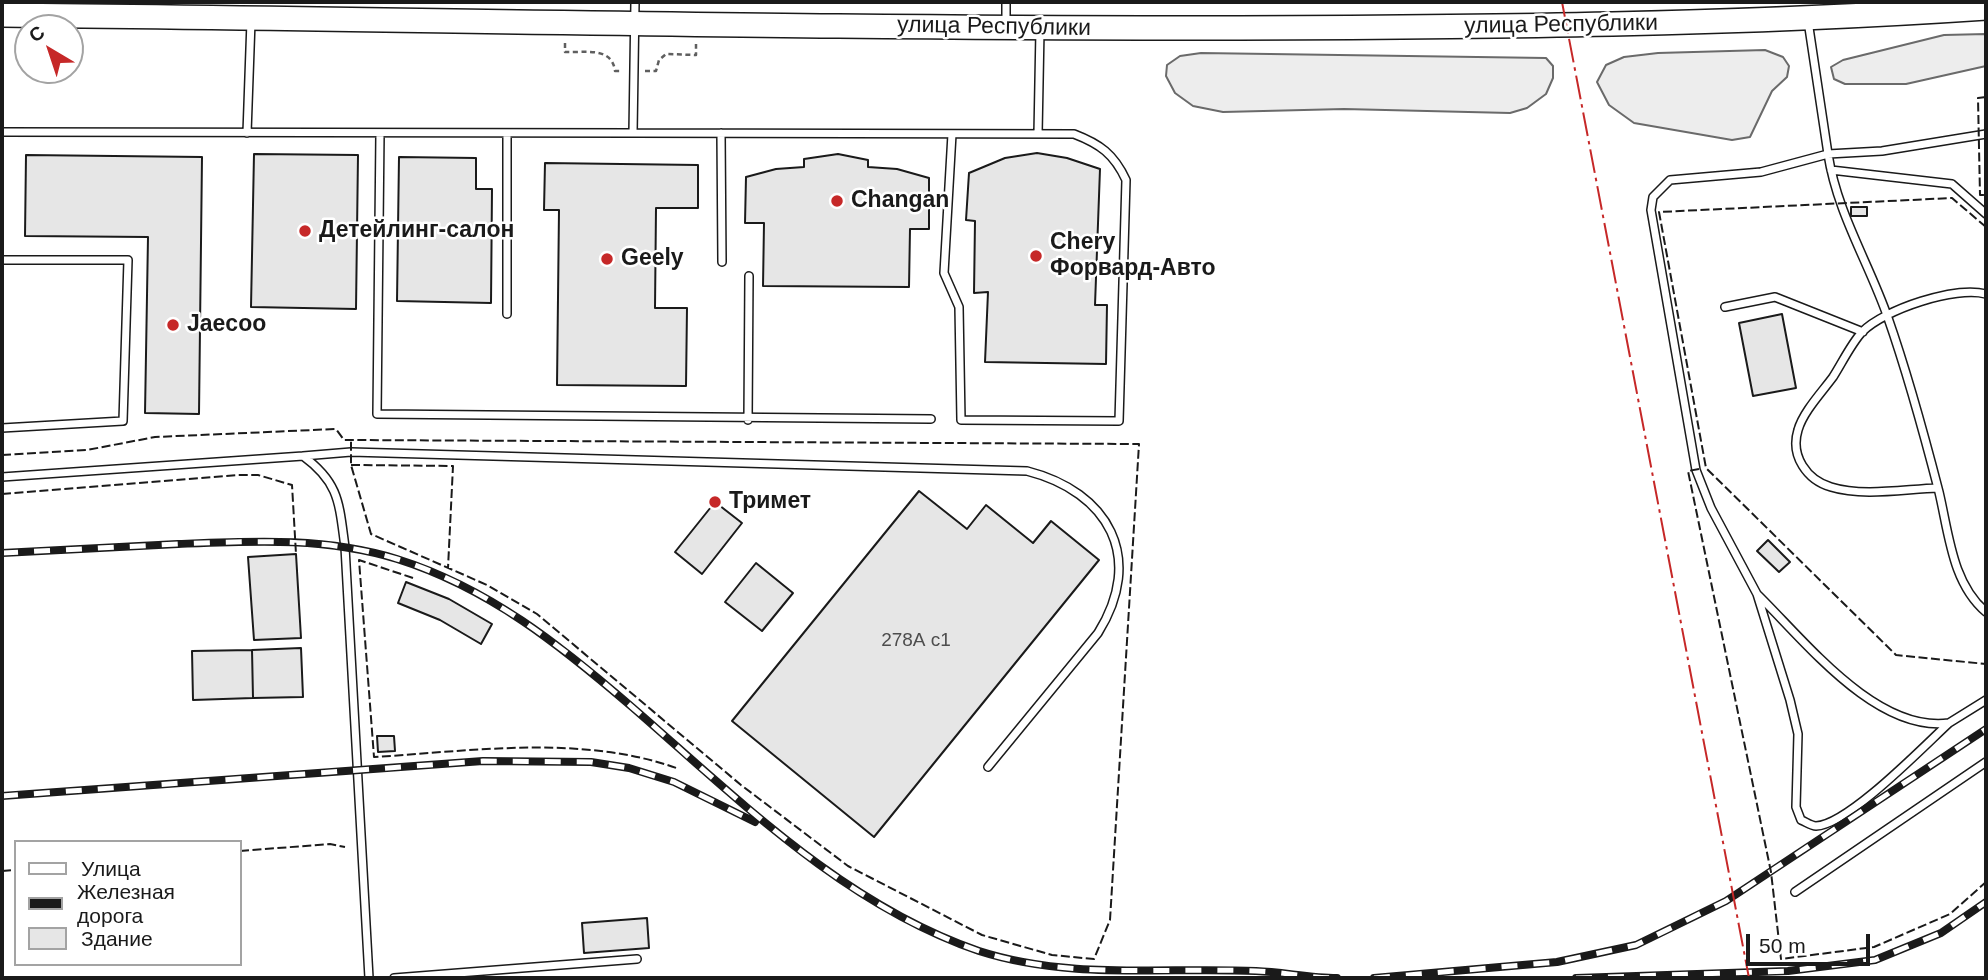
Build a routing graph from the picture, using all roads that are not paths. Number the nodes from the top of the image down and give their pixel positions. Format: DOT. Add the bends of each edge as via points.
graph roads {
  1 [pos="1006,2"];
  2 [pos="1986,8"];
  3 [pos="635,12"];
  4 [pos="2,15"];
  5 [pos="251,17"];
  6 [pos="1808,20"];
  7 [pos="1006,28"];
  8 [pos="1040,28"];
  9 [pos="2,132"];
  10 [pos="247,132"];
  11 [pos="380,133"];
  12 [pos="508,133"];
  13 [pos="633,133"];
  14 [pos="721,133"];
  15 [pos="951,134"];
  16 [pos="1038,134"];
  17 [pos="1986,134"];
  18 [pos="1828,155"];
  19 [pos="1830,170"];
  20 [pos="1986,214"];
  21 [pos="2,260"];
  22 [pos="722,262"];
  23 [pos="749,276"];
  24 [pos="1986,294"];
  25 [pos="1725,307"];
  26 [pos="506,314"];
  27 [pos="1888,317"];
  28 [pos="1863,331"];
  29 [pos="931,419"];
  30 [pos="748,420"];
  31 [pos="2,428"];
  32 [pos="303,456"];
  33 [pos="2,477"];
  34 [pos="1938,488"];
  35 [pos="1757,594"];
  36 [pos="1986,612"];
  37 [pos="1986,700"];
  38 [pos="1949,723"];
  39 [pos="1986,762"];
  40 [pos="988,767"];
  41 [pos="1795,892"];
  42 [pos="637,959"];
  43 [pos="369,978"];
  44 [pos="394,978"];
  1 -- 7 [label="lane"];
  2 -- 6 [label="main road, улица Республики"];
  3 -- 5 [label="main road, улица Республики"];
  3 -- 7 [label="main road, улица Республики"];
  3 -- 13 [label="lane"];
  4 -- 5 [label="main road, улица Республики"];
  5 -- 10 [label="lane"];
  6 -- 8 [label="main road, улица Республики" via="1515,27"];
  6 -- 18 [label="lane"];
  7 -- 8 [label="main road, улица Республики"];
  8 -- 16 [label="lane"];
  9 -- 10 [label="lane"];
  10 -- 11 [label="lane"];
  11 -- 12 [label="lane"];
  11 -- 30 [label="lane" via="377,414"];
  12 -- 13 [label="lane"];
  12 -- 26 [label="lane"];
  13 -- 14 [label="lane"];
  14 -- 15 [label="lane"];
  14 -- 22 [label="lane"];
  15 -- 16 [label="lane"];
  15 -- 16 [label="lane" via="944,273 959,307 961,420 1119,421 1126,180 1109,152 1093,142 1074,134"];
  17 -- 18 [label="lane"];
  18 -- 19 [label="lane"];
  18 -- 35 [label="lane" via="1761,172 1670,180 1653,197 1651,210 1696,470 1715,517"];
  19 -- 20 [label="lane" via="1952,184"];
  19 -- 27 [label="lane"];
  21 -- 31 [label="lane" via="128,260 123,421"];
  23 -- 30 [label="lane"];
  24 -- 27 [label="lane" via="1955,292"];
  25 -- 28 [label="lane" via="1775,297"];
  27 -- 28 [label="lane"];
  27 -- 34 [label="lane"];
  28 -- 34 [label="lane" via="1798,428 1795,449 1803,468 1832,488"];
  29 -- 30 [label="lane"];
  32 -- 33 [label="lane"];
  32 -- 40 [label="lane" via="393,453 1027,471 1051,477 1087,499 1101,514 1117,548 1118,590 1098,633"];
  32 -- 43 [label="lane" via="321,469 336,493 345,547"];
  34 -- 36 [label="lane" via="1959,576"];
  35 -- 38 [label="lane" via="1876,705 1909,721"];
  35 -- 38 [label="lane" via="1798,734 1796,807 1801,820 1814,826 1824,824 1862,802"];
  37 -- 38 [label="lane"];
  39 -- 41 [label="lane"];
  42 -- 44 [label="lane"];
}
